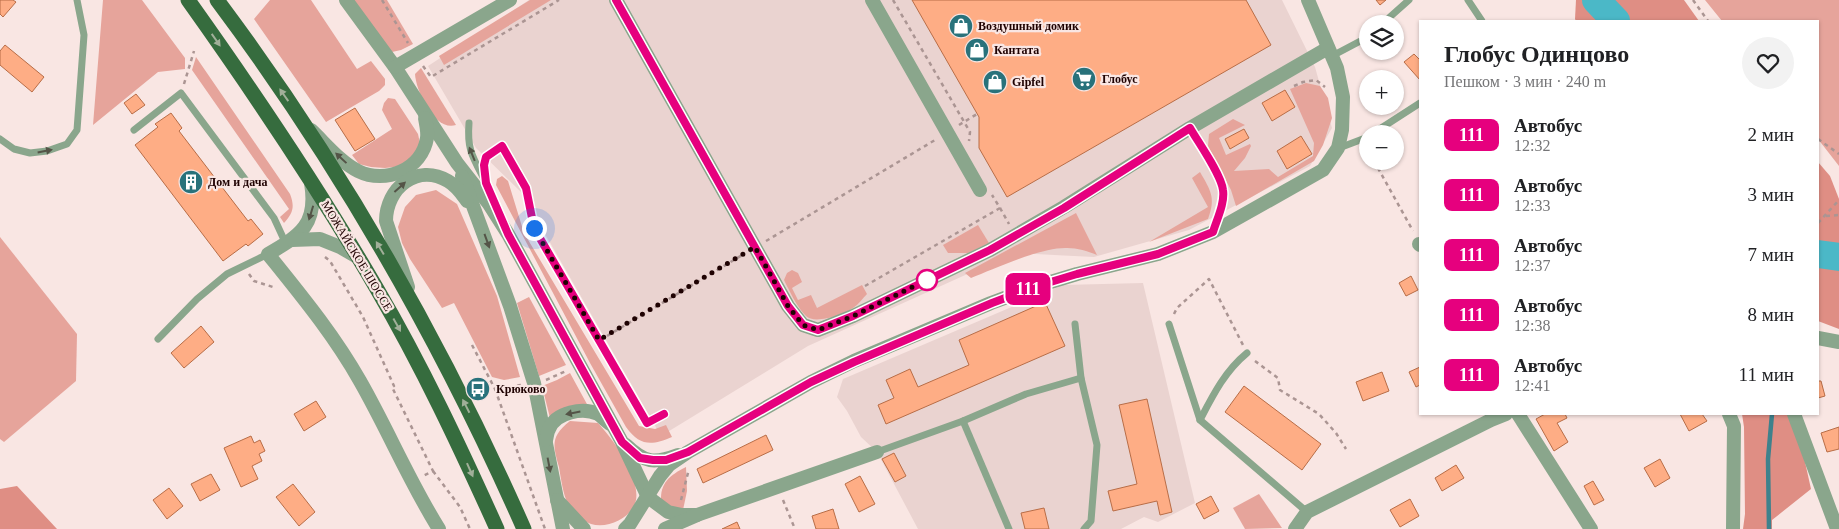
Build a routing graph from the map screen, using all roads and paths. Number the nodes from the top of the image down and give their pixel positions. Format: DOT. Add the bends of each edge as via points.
graph roads {
  1 [pos="77,0"];
  2 [pos="217,0"];
  3 [pos="346,0"];
  4 [pos="382,0"];
  5 [pos="510,0"];
  6 [pos="559,0"];
  7 [pos="616,0"];
  8 [pos="872,0"];
  9 [pos="893,0"];
  10 [pos="1308,0"];
  11 [pos="1409,0"];
  12 [pos="1468,0"];
  13 [pos="1693,0"];
  14 [pos="188,2"];
  15 [pos="1392,15"];
  16 [pos="1481,20"];
  17 [pos="1707,20"];
  18 [pos="1359,41"];
  19 [pos="194,51"];
  20 [pos="1330,52"];
  21 [pos="416,55"];
  22 [pos="395,67"];
  23 [pos="1281,75"];
  24 [pos="1325,87"];
  25 [pos="181,93"];
  26 [pos="1419,104"];
  27 [pos="424,113"];
  28 [pos="977,114"];
  29 [pos="964,122"];
  30 [pos="303,123"];
  31 [pos="469,123"];
  32 [pos="1386,125"];
  33 [pos="1190,128"];
  34 [pos="134,130"];
  35 [pos="947,133"];
  36 [pos="0,139"];
  37 [pos="1359,140"];
  38 [pos="1819,140"];
  39 [pos="968,146"];
  40 [pos="1338,148"];
  41 [pos="1839,154"];
  42 [pos="457,163"];
  43 [pos="1379,170"];
  44 [pos="311,180"];
  45 [pos="486,183"];
  46 [pos="985,191"];
  47 [pos="1839,200"];
  48 [pos="476,212"];
  49 [pos="1839,215"];
  50 [pos="1824,216"];
  51 [pos="1819,222"];
  52 [pos="1213,232"];
  53 [pos="508,234"];
  54 [pos="289,242"];
  55 [pos="1419,242"];
  56 [pos="755,247"];
  57 [pos="319,252"];
  58 [pos="268,254"];
  59 [pos="359,258"];
  60 [pos="242,266"];
  61 [pos="865,286"];
  62 [pos="277,288"];
  63 [pos="418,314"];
  64 [pos="1075,324"];
  65 [pos="1169,324"];
  66 [pos="1819,338"];
  67 [pos="158,339"];
  68 [pos="599,340"];
  69 [pos="1839,342"];
  70 [pos="1246,353"];
  71 [pos="1081,378"];
  72 [pos="495,389"];
  73 [pos="664,414"];
  74 [pos="1504,415"];
  75 [pos="1519,415"];
  76 [pos="1730,415"];
  77 [pos="1794,415"];
  78 [pos="1200,420"];
  79 [pos="962,421"];
  80 [pos="613,426"];
  81 [pos="622,442"];
  82 [pos="545,443"];
  83 [pos="688,452"];
  84 [pos="877,452"];
  85 [pos="433,471"];
  86 [pos="412,482"];
  87 [pos="777,486"];
  88 [pos="556,497"];
  89 [pos="648,497"];
  90 [pos="1307,512"];
  91 [pos="697,514"];
  92 [pos="624,527"];
  93 [pos="439,529"];
  94 [pos="470,529"];
  95 [pos="497,529"];
  96 [pos="524,529"];
  97 [pos="545,529"];
  98 [pos="563,529"];
  99 [pos="584,529"];
  100 [pos="665,529"];
  101 [pos="795,529"];
  102 [pos="1009,529"];
  103 [pos="1084,529"];
  104 [pos="1296,529"];
  105 [pos="1591,529"];
  106 [pos="1733,529"];
  107 [pos="1837,529"];
  36 -- 1 [label="lane, one-way" via="14,149 30,153 67,144 77,130 84,35"];
  30 -- 2 [label="main road, МОЖАЙСКОЕ ШОССЕ, one-way"];
  3 -- 22 [label="street"];
  4 -- 21 [label="path"];
  5 -- 21 [label="street"];
  6 -- 21 [label="path" via="431,77"];
  7 -- 56 [label="street"];
  8 -- 35 [label="street"];
  9 -- 29 [label="path"];
  10 -- 20 [label="street"];
  11 -- 15 [label="lane"];
  12 -- 16 [label="lane"];
  13 -- 17 [label="path"];
  14 -- 44 [label="main road, МОЖАЙСКОЕ ШОССЕ, one-way"];
  18 -- 20 [label="lane"];
  19 -- 25 [label="path"];
  20 -- 23 [label="street"];
  20 -- 40 [label="street" via="1343,97"];
  21 -- 22 [label="street"];
  22 -- 27 [label="street"];
  23 -- 24 [label="path" via="1288,88 1316,80"];
  23 -- 33 [label="street"];
  25 -- 34 [label="lane"];
  25 -- 54 [label="lane"];
  26 -- 32 [label="lane"];
  27 -- 30 [label="street, one-way" via="428,136 419,157 400,172 379,177 357,171"];
  27 -- 42 [label="street"];
  28 -- 29 [label="path"];
  29 -- 35 [label="path"];
  29 -- 39 [label="path" via="970,132"];
  63 -- 30 [label="main road, МОЖАЙСКОЕ ШОССЕ, one-way"];
  45 -- 31 [label="lane, one-way" via="467,142"];
  33 -- 52 [label="lane" via="1223,190"];
  33 -- 56 [label="street" via="1064,208 990,250 818,330 803,325 788,306"];
  35 -- 46 [label="street"];
  35 -- 56 [label="path"];
  37 -- 40 [label="lane"];
  38 -- 41 [label="path"];
  40 -- 52 [label="street" via="1323,170"];
  42 -- 48 [label="street"];
  42 -- 53 [label="street"];
  43 -- 55 [label="path"];
  44 -- 54 [label="street, one-way" via="314,199 311,218"];
  44 -- 59 [label="main road, МОЖАЙСКОЕ ШОССЕ"];
  45 -- 53 [label="lane"];
  45 -- 68 [label="lane" via="486,157 502,146 526,188 534,228"];
  46 -- 61 [label="path" via="1000,208"];
  47 -- 50 [label="path"];
  63 -- 48 [label="street, one-way" via="386,221 386,211 394,193 418,176 438,177 456,186"];
  48 -- 82 [label="street, one-way" via="534,383"];
  49 -- 50 [label="path"];
  50 -- 51 [label="path"];
  52 -- 83 [label="street" via="1158,254 1069,277 992,303 828,374"];
  53 -- 80 [label="street"];
  54 -- 58 [label="street"];
  54 -- 59 [label="street" via="320,239"];
  56 -- 68 [label="path"];
  57 -- 85 [label="path" via="330,261 363,317 392,387"];
  58 -- 60 [label="lane"];
  58 -- 86 [label="street" via="336,342"];
  59 -- 95 [label="main road, МОЖАЙСКОЕ ШОССЕ, one-way" via="420,368"];
  60 -- 62 [label="path" via="254,281"];
  60 -- 67 [label="lane" via="197,299"];
  96 -- 63 [label="main road, МОЖАЙСКОЕ ШОССЕ, one-way" via="482,438"];
  64 -- 71 [label="lane"];
  65 -- 78 [label="lane"];
  66 -- 69 [label="street"];
  68 -- 73 [label="lane" via="647,423"];
  70 -- 78 [label="lane" via="1235,362 1215,390"];
  71 -- 79 [label="lane" via="1026,394"];
  71 -- 103 [label="lane" via="1097,445 1091,521"];
  72 -- 97 [label="path"];
  74 -- 90 [label="street"];
  75 -- 105 [label="street"];
  76 -- 106 [label="street" via="1734,426"];
  77 -- 107 [label="street"];
  78 -- 90 [label="lane"];
  79 -- 84 [label="lane"];
  79 -- 102 [label="lane"];
  80 -- 81 [label="street"];
  80 -- 82 [label="street, one-way" via="598,414 585,411 564,414 549,428"];
  81 -- 83 [label="street" via="640,458 653,460 666,460"];
  81 -- 89 [label="street"];
  82 -- 88 [label="street, one-way"];
  83 -- 89 [label="street" via="669,465"];
  84 -- 87 [label="street"];
  85 -- 86 [label="path"];
  85 -- 94 [label="path" via="460,507"];
  86 -- 93 [label="street"];
  87 -- 91 [label="street"];
  87 -- 101 [label="path"];
  88 -- 98 [label="street"];
  88 -- 99 [label="street"];
  89 -- 91 [label="street" via="668,512"];
  89 -- 92 [label="street"];
  90 -- 104 [label="street"];
  91 -- 100 [label="street"];
}
